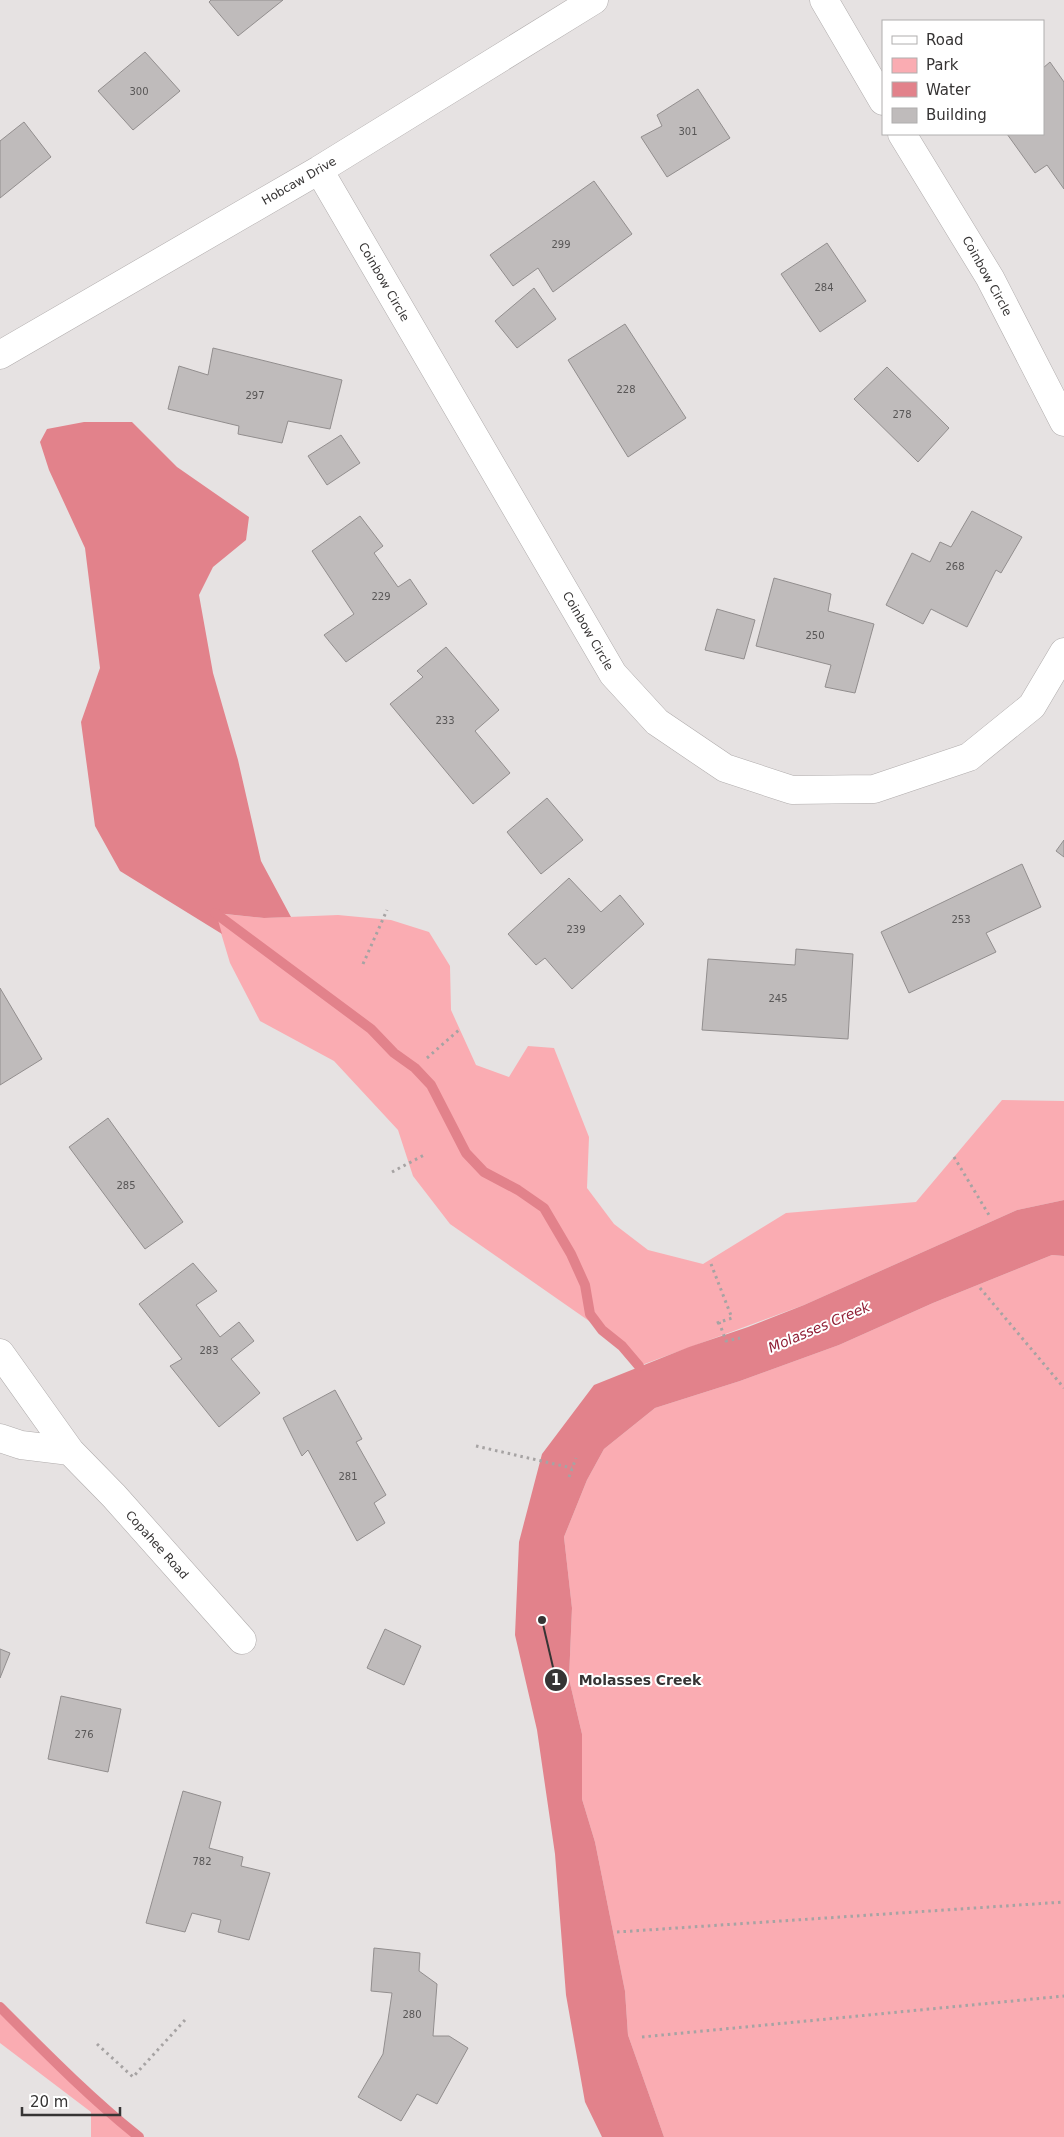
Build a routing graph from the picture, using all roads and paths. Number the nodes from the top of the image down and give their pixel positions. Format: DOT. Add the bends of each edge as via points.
graph roads {
  1 [pos="594,0"];
  2 [pos="824,0"];
  3 [pos="882,98"];
  4 [pos="903,135"];
  5 [pos="319,170"];
  6 [pos="0,355"];
  7 [pos="1064,422"];
  8 [pos="1064,652"];
  9 [pos="387,910"];
  10 [pos="363,964"];
  11 [pos="460,1029"];
  12 [pos="427,1058"];
  13 [pos="426,1154"];
  14 [pos="954,1157"];
  15 [pos="392,1172"];
  16 [pos="989,1214"];
  17 [pos="711,1264"];
  18 [pos="980,1288"];
  19 [pos="720,1322"];
  20 [pos="714,1324"];
  21 [pos="740,1338"];
  22 [pos="0,1353"];
  23 [pos="1064,1388"];
  24 [pos="0,1438"];
  25 [pos="476,1446"];
  26 [pos="70,1451"];
  27 [pos="576,1458"];
  28 [pos="572,1468"];
  29 [pos="569,1477"];
  30 [pos="242,1640"];
  31 [pos="1064,1902"];
  32 [pos="617,1932"];
  33 [pos="1064,1996"];
  34 [pos="186,2020"];
  35 [pos="642,2037"];
  36 [pos="97,2044"];
  1 -- 5 [label="street, Hobcaw Drive"];
  2 -- 3 [label="street"];
  4 -- 7 [label="street, Coinbow Circle" via="990,278"];
  5 -- 6 [label="street, Hobcaw Drive"];
  5 -- 8 [label="street, Coinbow Circle" via="613,674 657,722 725,768 792,790 874,789 970,757 1032,706"];
  9 -- 10 [label="path"];
  11 -- 12 [label="path"];
  13 -- 15 [label="path"];
  14 -- 16 [label="path"];
  17 -- 19 [label="path" via="732,1318"];
  18 -- 23 [label="path"];
  19 -- 20 [label="path"];
  19 -- 21 [label="path" via="726,1341"];
  22 -- 26 [label="street, Copahee Road"];
  24 -- 26 [label="street" via="21,1445"];
  25 -- 28 [label="path"];
  26 -- 30 [label="street, Copahee Road"];
  27 -- 28 [label="path"];
  28 -- 29 [label="path"];
  31 -- 32 [label="path"];
  33 -- 35 [label="path"];
  34 -- 36 [label="path" via="132,2078"];
}
